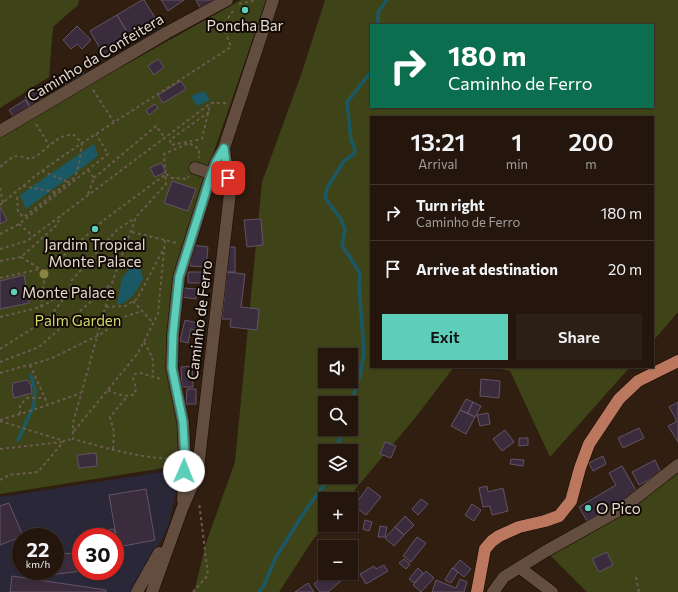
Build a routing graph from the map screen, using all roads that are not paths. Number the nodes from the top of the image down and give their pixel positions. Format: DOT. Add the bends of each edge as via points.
graph roads {
  1 [pos="273,0"];
  2 [pos="233,2"];
  3 [pos="0,132"];
  4 [pos="224,148"];
  5 [pos="226,167"];
  6 [pos="195,168"];
  7 [pos="210,179"];
  8 [pos="230,187"];
  9 [pos="678,361"];
  10 [pos="678,466"];
  11 [pos="182,509"];
  12 [pos="520,568"];
  13 [pos="137,592"];
  14 [pos="152,592"];
  15 [pos="477,592"];
  16 [pos="493,592"];
  17 [pos="552,592"];
  1 -- 4 [label="street, Caminho de Ferro"];
  2 -- 3 [label="street, Caminho da Confeitera" via="166,33"];
  4 -- 5 [label="street, Caminho de Ferro"];
  4 -- 7 [label="street"];
  5 -- 7 [label="street"];
  5 -- 8 [label="street, Caminho de Ferro"];
  6 -- 7 [label="street" via="203,170"];
  7 -- 8 [label="street" via="220,180"];
  7 -- 11 [label="street" via="179,277 173,334 172,368 183,422 185,459"];
  8 -- 11 [label="street, Caminho de Ferro" via="198,468"];
  9 -- 15 [label="main road" via="638,381 619,399 589,444 571,501 558,516 519,527 499,536 485,549"];
  10 -- 12 [label="street" via="623,508"];
  11 -- 13 [label="street"];
  11 -- 14 [label="street, Caminho de Ferro"];
  12 -- 16 [label="street" via="504,577"];
  12 -- 17 [label="street"];
}
